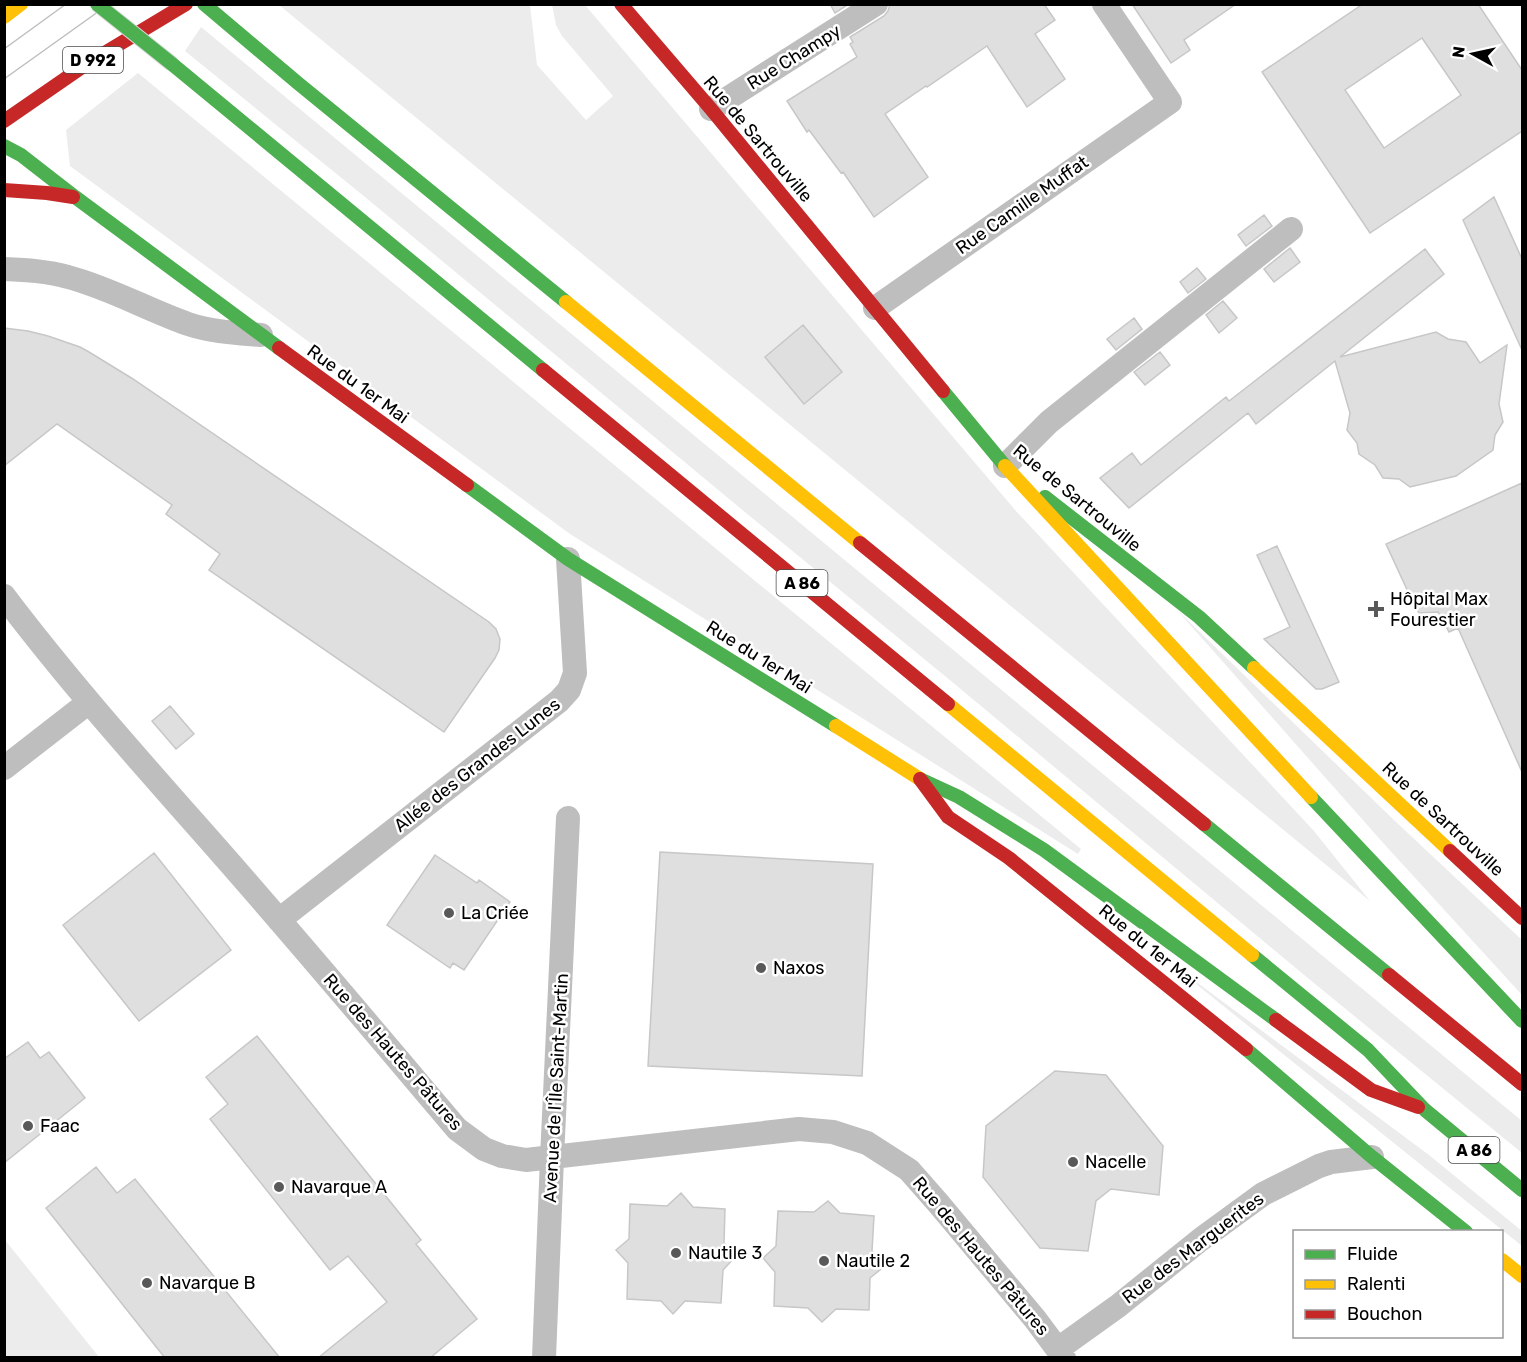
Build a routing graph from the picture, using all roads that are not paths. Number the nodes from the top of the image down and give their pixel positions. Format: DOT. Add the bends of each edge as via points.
graph roads {
  1 [pos="21,4"];
  2 [pos="97,4"];
  3 [pos="165,4"];
  4 [pos="186,4"];
  5 [pos="204,4"];
  6 [pos="623,4"];
  7 [pos="876,4"];
  8 [pos="1104,4"];
  9 [pos="4,17"];
  10 [pos="283,54"];
  11 [pos="88,63"];
  12 [pos="299,84"];
  13 [pos="711,109"];
  14 [pos="4,121"];
  15 [pos="4,146"];
  16 [pos="4,190"];
  17 [pos="75,197"];
  18 [pos="1291,229"];
  19 [pos="4,269"];
  20 [pos="874,308"];
  21 [pos="261,335"];
  22 [pos="1005,466"];
  23 [pos="568,559"];
  24 [pos="4,596"];
  25 [pos="89,702"];
  26 [pos="4,768"];
  27 [pos="920,779"];
  28 [pos="568,818"];
  29 [pos="1522,918"];
  30 [pos="279,920"];
  31 [pos="1522,1021"];
  32 [pos="1522,1084"];
  33 [pos="1425,1110"];
  34 [pos="1372,1157"];
  35 [pos="552,1158"];
  36 [pos="1522,1190"];
  37 [pos="1463,1230"];
  38 [pos="1503,1261"];
  39 [pos="1522,1276"];
  40 [pos="1061,1353"];
  41 [pos="544,1358"];
  1 -- 9 [label="main road"];
  2 -- 33 [label="main road, A 86, bridge" via="1368,1050"];
  3 -- 11 [label="main road"];
  4 -- 11 [label="main road, D 992"];
  5 -- 12 [label="main road"];
  6 -- 13 [label="main road, Rue de Sartrouville"];
  7 -- 13 [label="street, Rue Champy"];
  8 -- 20 [label="street, Rue Camille Muffat" via="1170,102"];
  10 -- 12 [label="main road"];
  11 -- 14 [label="main road, D 992"];
  12 -- 32 [label="main road"];
  13 -- 20 [label="main road, Rue de Sartrouville"];
  15 -- 17 [label="main road, Rue du 1er Mai"];
  16 -- 17 [label="main road"];
  17 -- 21 [label="main road, Rue du 1er Mai"];
  18 -- 22 [label="street" via="1049,422"];
  19 -- 21 [label="street" via="69,277 189,324"];
  20 -- 22 [label="main road, Rue de Sartrouville"];
  21 -- 23 [label="main road, Rue du 1er Mai"];
  22 -- 29 [label="main road, Rue de Sartrouville" via="1199,617"];
  22 -- 31 [label="main road"];
  23 -- 27 [label="main road, Rue du 1er Mai"];
  23 -- 30 [label="street, Allée des Grandes Lunes" via="575,673 569,690"];
  24 -- 25 [label="street, Rue des Hautes Pâtures"];
  25 -- 26 [label="street"];
  25 -- 30 [label="street, Rue des Hautes Pâtures"];
  27 -- 33 [label="main road" via="959,797 1044,850 1371,1090"];
  27 -- 34 [label="main road, Rue du 1er Mai" via="948,817 1018,865 1252,1054"];
  28 -- 35 [label="street, Avenue de l'Île Saint-Martin"];
  30 -- 35 [label="street, Rue des Hautes Pâtures" via="457,1129 484,1149 502,1156 526,1160"];
  33 -- 36 [label="main road, A 86"];
  34 -- 37 [label="main road, Rue du 1er Mai"];
  34 -- 40 [label="street, Rue des Marguerites" via="1319,1166 1263,1194"];
  35 -- 40 [label="street, Rue des Hautes Pâtures" via="799,1129 833,1132 867,1143 909,1170"];
  35 -- 41 [label="street, Avenue de l'Île Saint-Martin"];
  38 -- 39 [label="main road"];
}
